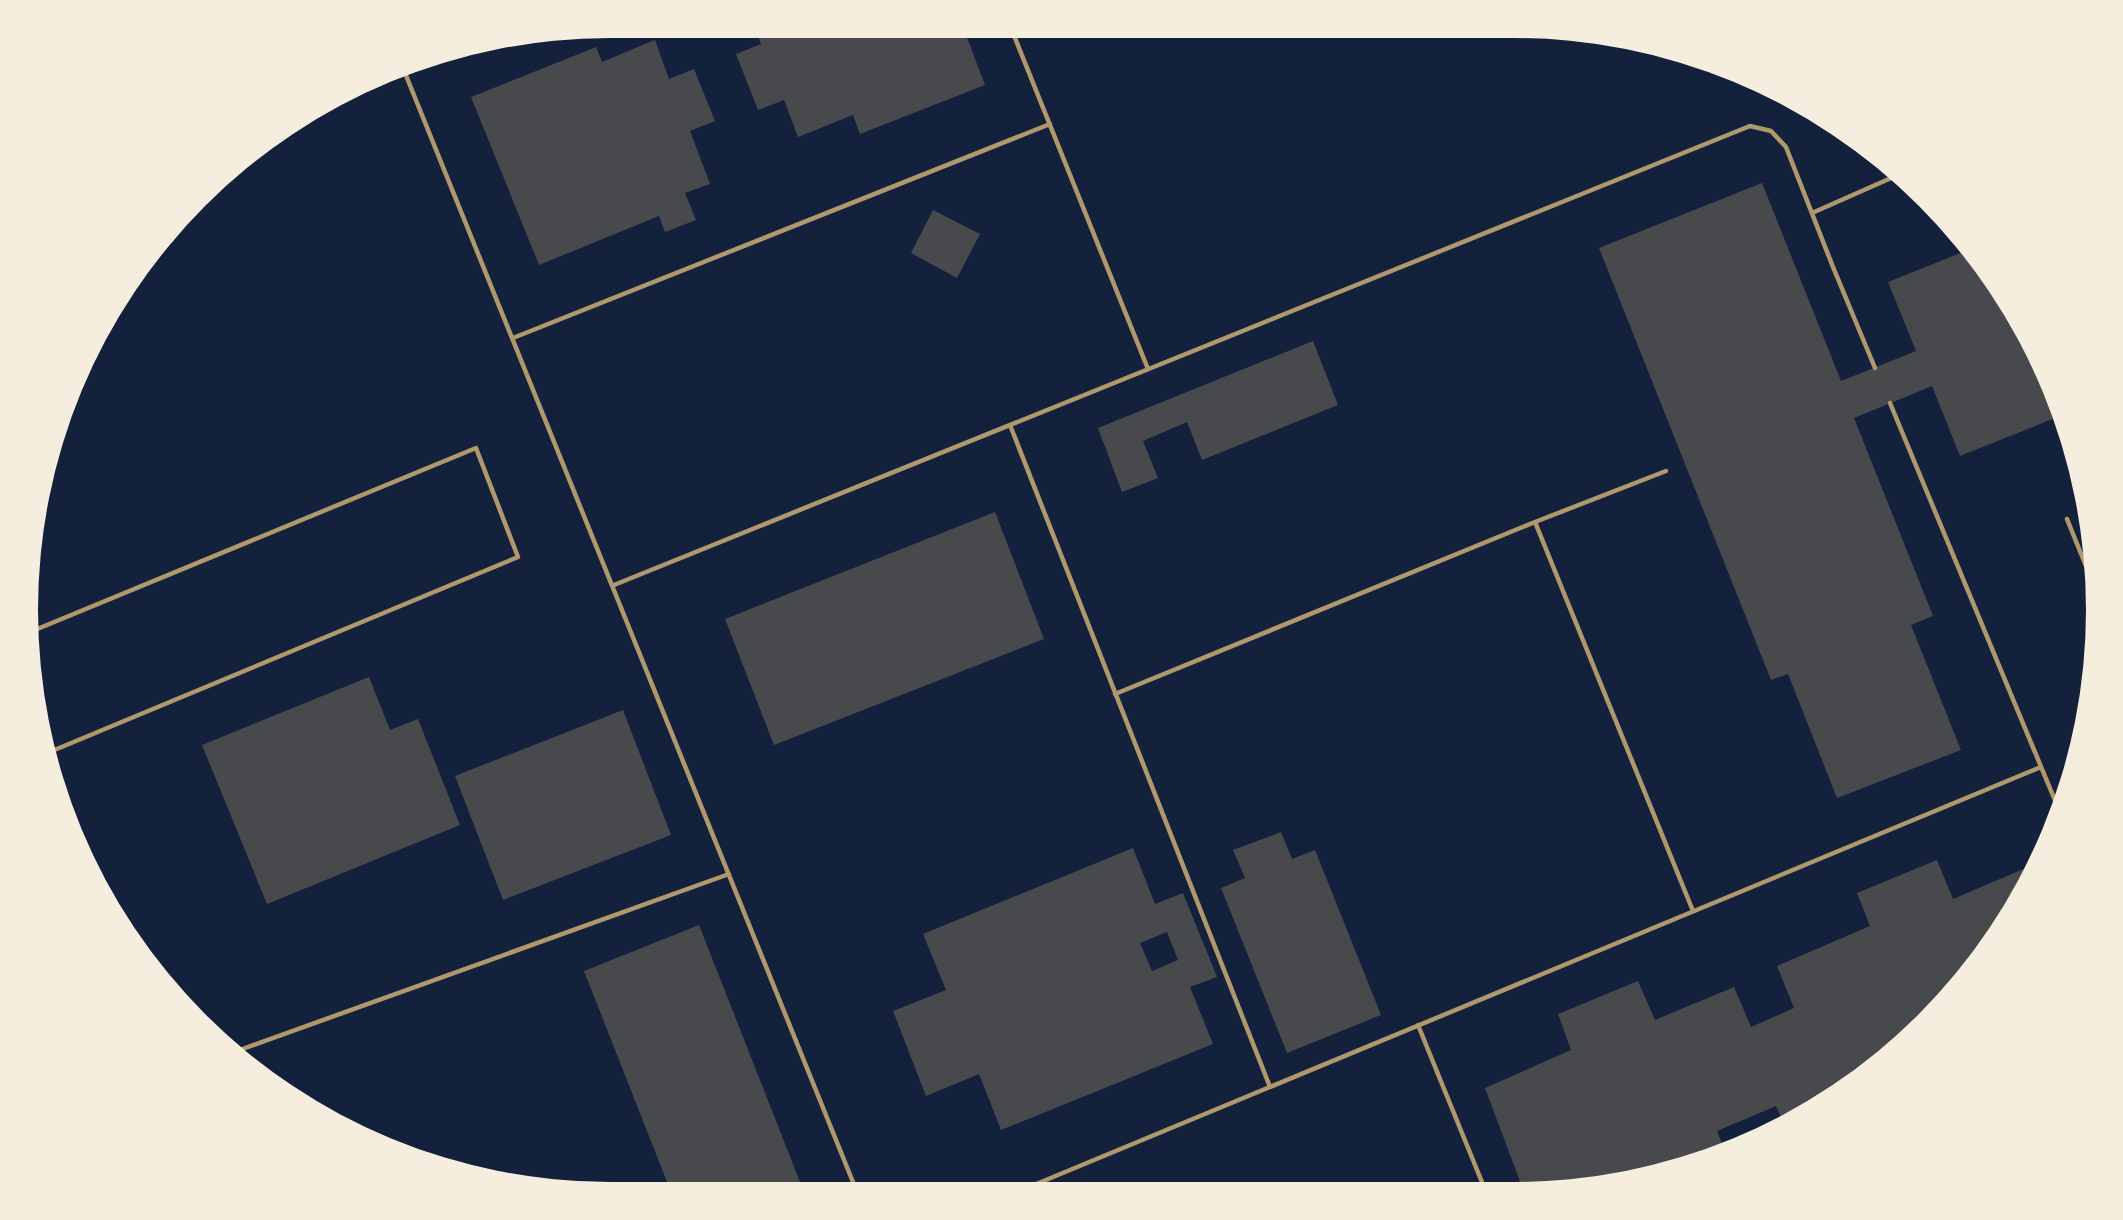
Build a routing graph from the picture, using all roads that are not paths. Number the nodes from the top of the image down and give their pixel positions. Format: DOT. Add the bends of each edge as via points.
graph roads {
  1 [pos="1015,38"];
  2 [pos="406,75"];
  3 [pos="1050,124"];
  4 [pos="1890,180"];
  5 [pos="1812,213"];
  6 [pos="513,338"];
  7 [pos="1875,368"];
  8 [pos="1148,369"];
  9 [pos="1890,403"];
  10 [pos="1010,424"];
  11 [pos="1666,471"];
  12 [pos="2067,519"];
  13 [pos="1534,522"];
  14 [pos="2083,558"];
  15 [pos="614,585"];
  16 [pos="38,628"];
  17 [pos="1115,694"];
  18 [pos="55,750"];
  19 [pos="2041,767"];
  20 [pos="2054,797"];
  21 [pos="729,874"];
  22 [pos="1693,911"];
  23 [pos="1418,1025"];
  24 [pos="243,1049"];
  25 [pos="1270,1087"];
  26 [pos="853,1182"];
  27 [pos="1041,1182"];
  28 [pos="1482,1182"];
  1 -- 3 [label="lane"];
  2 -- 6 [label="lane"];
  3 -- 6 [label="lane"];
  3 -- 8 [label="lane"];
  4 -- 5 [label="lane"];
  5 -- 7 [label="lane"];
  5 -- 8 [label="lane" via="1786,147 1771,131 1750,126"];
  6 -- 15 [label="lane"];
  8 -- 10 [label="lane"];
  9 -- 19 [label="lane"];
  10 -- 15 [label="lane"];
  10 -- 17 [label="lane"];
  11 -- 13 [label="lane"];
  12 -- 14 [label="lane"];
  13 -- 17 [label="lane"];
  13 -- 22 [label="lane"];
  15 -- 21 [label="lane"];
  16 -- 18 [label="lane" via="476,448 518,557"];
  17 -- 25 [label="lane"];
  19 -- 20 [label="lane"];
  19 -- 22 [label="lane"];
  21 -- 24 [label="lane"];
  21 -- 26 [label="lane"];
  22 -- 23 [label="lane"];
  23 -- 25 [label="lane"];
  23 -- 28 [label="lane"];
  25 -- 27 [label="lane"];
}
